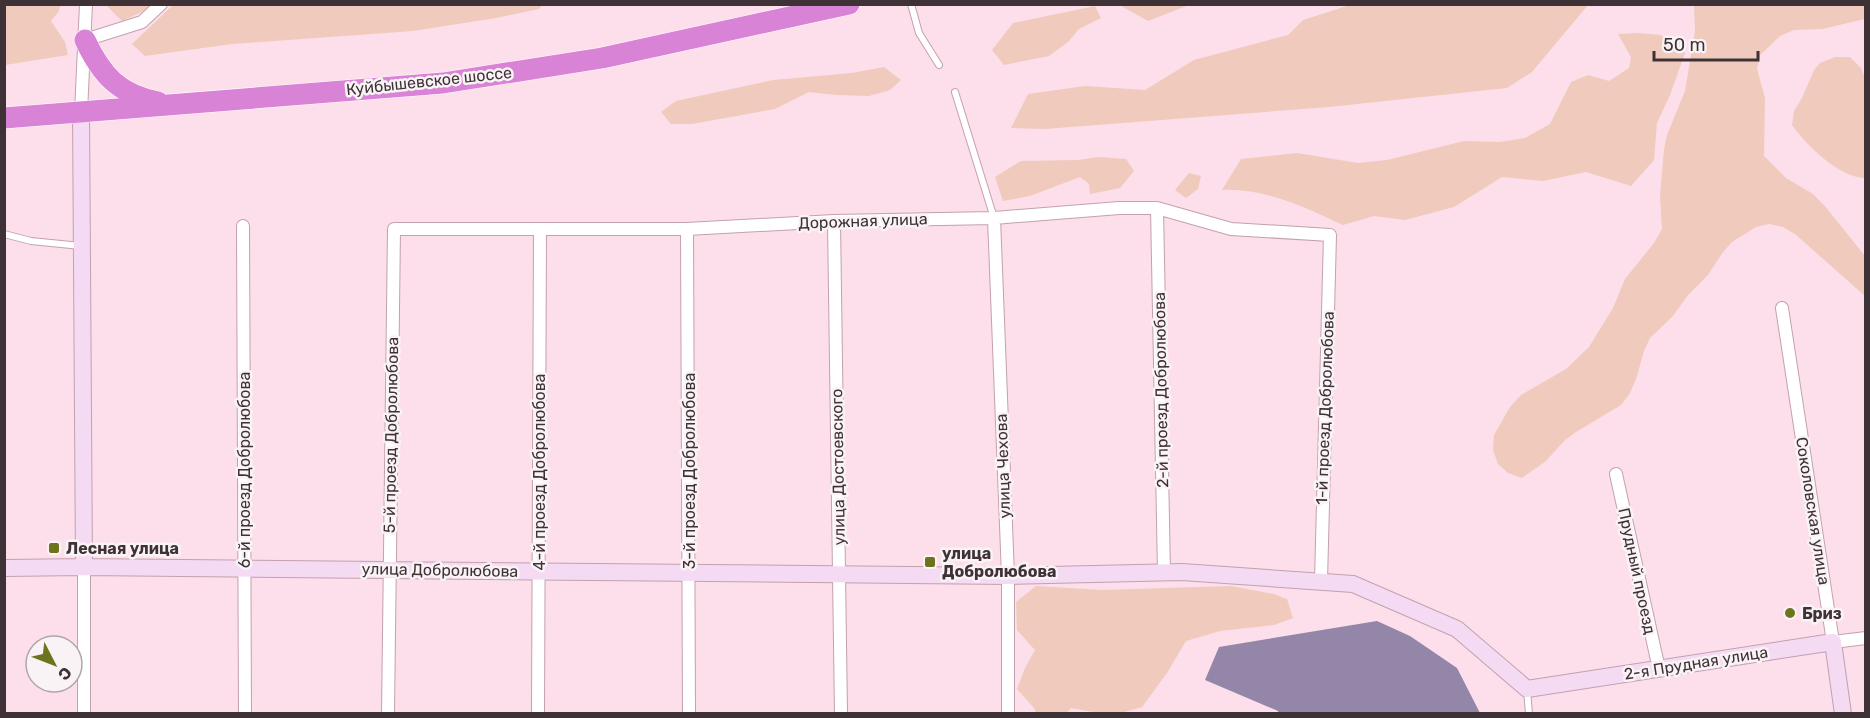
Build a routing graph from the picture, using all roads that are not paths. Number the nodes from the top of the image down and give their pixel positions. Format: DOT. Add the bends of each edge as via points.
graph roads {
  1 [pos="86,4"];
  2 [pos="161,4"];
  3 [pos="849,4"];
  4 [pos="911,4"];
  5 [pos="85,40"];
  6 [pos="939,65"];
  7 [pos="955,92"];
  8 [pos="170,105"];
  9 [pos="81,112"];
  10 [pos="4,118"];
  11 [pos="1157,208"];
  12 [pos="994,218"];
  13 [pos="834,220"];
  14 [pos="243,226"];
  15 [pos="687,229"];
  16 [pos="394,230"];
  17 [pos="540,230"];
  18 [pos="4,234"];
  19 [pos="1330,235"];
  20 [pos="81,246"];
  21 [pos="1782,308"];
  22 [pos="1616,474"];
  23 [pos="84,567"];
  24 [pos="4,568"];
  25 [pos="245,568"];
  26 [pos="389,570"];
  27 [pos="538,571"];
  28 [pos="689,573"];
  29 [pos="1164,573"];
  30 [pos="840,574"];
  31 [pos="1008,576"];
  32 [pos="1321,581"];
  33 [pos="1866,638"];
  34 [pos="1833,642"];
  35 [pos="1659,669"];
  36 [pos="1527,689"];
  37 [pos="84,714"];
  38 [pos="245,714"];
  39 [pos="388,714"];
  40 [pos="538,714"];
  41 [pos="689,714"];
  42 [pos="841,714"];
  43 [pos="1008,714"];
  44 [pos="1529,714"];
  45 [pos="1843,714"];
  1 -- 5 [label="street"];
  2 -- 5 [label="street" via="142,22"];
  3 -- 8 [label="highway, Куйбышевское шоссе" via="602,58 443,83"];
  4 -- 6 [label="lane" via="919,33"];
  5 -- 8 [label="highway" via="97,64 114,84 139,98"];
  5 -- 9 [label="street"];
  7 -- 12 [label="lane"];
  8 -- 9 [label="highway, Куйбышевское шоссе"];
  9 -- 10 [label="highway, Куйбышевское шоссе"];
  9 -- 20 [label="street"];
  11 -- 12 [label="street, Дорожная улица"];
  11 -- 19 [label="street, Дорожная улица" via="1231,229"];
  11 -- 29 [label="street, 2-й проезд Добролюбова"];
  12 -- 13 [label="street, Дорожная улица"];
  12 -- 31 [label="street, улица Чехова"];
  13 -- 15 [label="street, Дорожная улица"];
  13 -- 30 [label="street, улица Достоевского"];
  14 -- 25 [label="street, 6-й проезд Добролюбова"];
  15 -- 17 [label="street, Дорожная улица"];
  15 -- 28 [label="street, 3-й проезд Добролюбова"];
  16 -- 17 [label="street, Дорожная улица"];
  16 -- 26 [label="street, 5-й проезд Добролюбова"];
  17 -- 27 [label="street, 4-й проезд Добролюбова"];
  18 -- 20 [label="lane"];
  19 -- 32 [label="street, 1-й проезд Добролюбова"];
  20 -- 23 [label="street"];
  21 -- 34 [label="street, Соколовская улица"];
  22 -- 35 [label="street, Прудный проезд"];
  23 -- 24 [label="street, улица Добролюбова"];
  23 -- 25 [label="street, улица Добролюбова"];
  23 -- 37 [label="street"];
  25 -- 26 [label="street, улица Добролюбова"];
  25 -- 38 [label="street, 6-й проезд Добролюбова"];
  26 -- 27 [label="street, улица Добролюбова"];
  26 -- 39 [label="street, 5-й проезд Добролюбова"];
  27 -- 28 [label="street, улица Добролюбова"];
  27 -- 40 [label="street, 4-й проезд Добролюбова"];
  28 -- 30 [label="street, улица Добролюбова"];
  28 -- 41 [label="street, 3-й проезд Добролюбова"];
  29 -- 31 [label="street, улица Добролюбова"];
  29 -- 32 [label="street, улица Добролюбова"];
  30 -- 31 [label="street, улица Добролюбова"];
  30 -- 42 [label="street, улица Достоевского"];
  31 -- 43 [label="street, улица Чехова"];
  32 -- 36 [label="street, улица Добролюбова" via="1353,584 1456,629"];
  33 -- 34 [label="street, 2-я Прудная улица"];
  34 -- 35 [label="street, 2-я Прудная улица"];
  34 -- 45 [label="street, Соколовская улица"];
  35 -- 36 [label="street, 2-я Прудная улица"];
  36 -- 44 [label="lane"];
}
